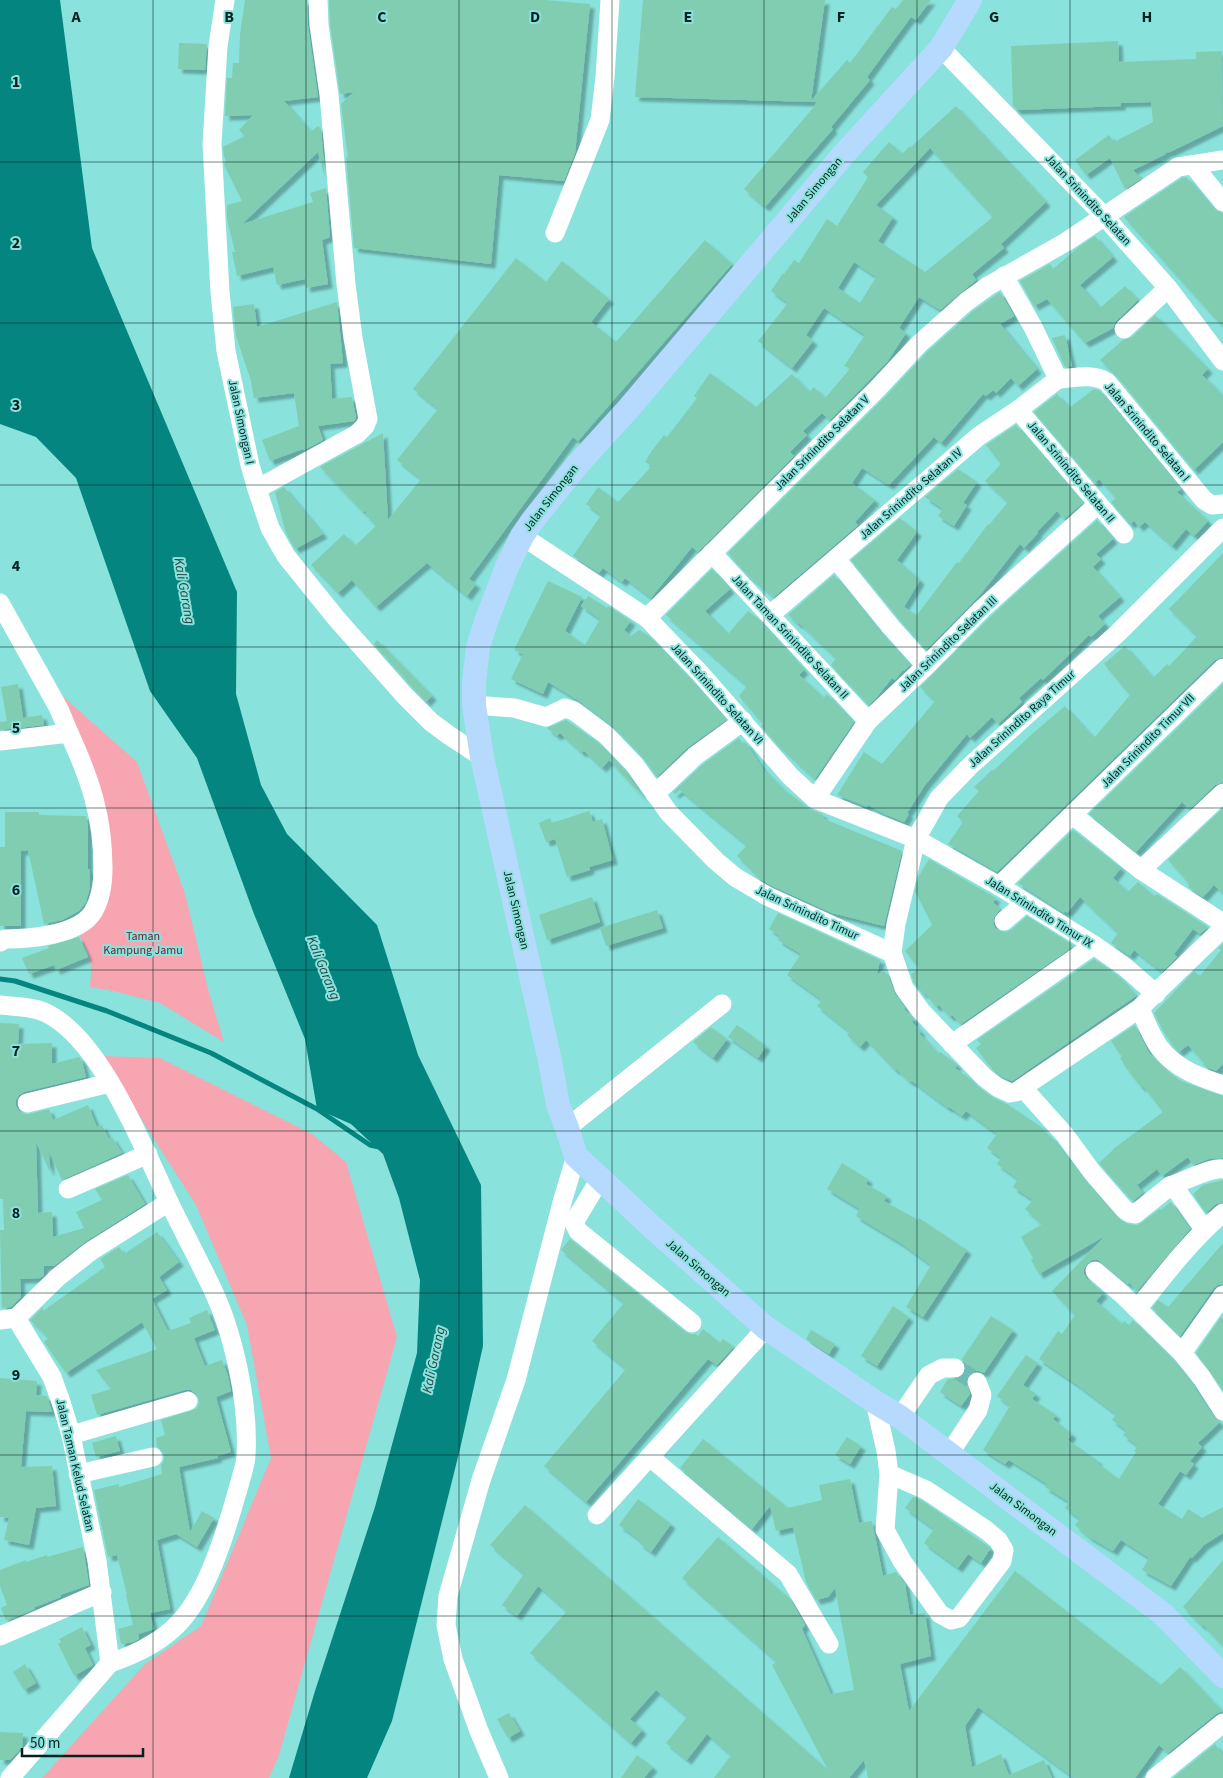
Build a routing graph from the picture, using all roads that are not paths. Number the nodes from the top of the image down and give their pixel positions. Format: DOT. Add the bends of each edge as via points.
graph roads {
  1 [pos="225,0"];
  2 [pos="318,0"];
  3 [pos="610,0"];
  4 [pos="970,0"];
  5 [pos="941,48"];
  6 [pos="1223,160"];
  7 [pos="1192,165"];
  8 [pos="1223,202"];
  9 [pos="1104,216"];
  10 [pos="555,233"];
  11 [pos="1004,276"];
  12 [pos="1168,288"];
  13 [pos="1124,329"];
  14 [pos="1223,361"];
  15 [pos="1058,379"];
  16 [pos="1018,410"];
  17 [pos="256,489"];
  18 [pos="1098,504"];
  19 [pos="1223,504"];
  20 [pos="1223,528"];
  21 [pos="1124,534"];
  22 [pos="522,536"];
  23 [pos="712,553"];
  24 [pos="836,558"];
  25 [pos="0,603"];
  26 [pos="770,616"];
  27 [pos="647,618"];
  28 [pos="926,666"];
  29 [pos="1223,668"];
  30 [pos="474,705"];
  31 [pos="743,721"];
  32 [pos="868,721"];
  33 [pos="69,733"];
  34 [pos="0,741"];
  35 [pos="482,757"];
  36 [pos="1223,793"];
  37 [pos="655,794"];
  38 [pos="815,798"];
  39 [pos="1073,815"];
  40 [pos="916,839"];
  41 [pos="1141,870"];
  42 [pos="999,886"];
  43 [pos="1025,903"];
  44 [pos="1004,921"];
  45 [pos="1223,923"];
  46 [pos="1223,928"];
  47 [pos="0,942"];
  48 [pos="1094,945"];
  49 [pos="892,953"];
  50 [pos="1156,994"];
  51 [pos="722,1004"];
  52 [pos="0,1005"];
  53 [pos="1140,1008"];
  54 [pos="952,1044"];
  55 [pos="1219,1079"];
  56 [pos="110,1083"];
  57 [pos="1023,1088"];
  58 [pos="27,1103"];
  59 [pos="568,1128"];
  60 [pos="148,1154"];
  61 [pos="576,1156"];
  62 [pos="1223,1169"];
  63 [pos="600,1179"];
  64 [pos="1170,1186"];
  65 [pos="68,1189"];
  66 [pos="169,1202"];
  67 [pos="1223,1214"];
  68 [pos="1204,1229"];
  69 [pos="1095,1271"];
  70 [pos="1223,1296"];
  71 [pos="1137,1309"];
  72 [pos="8,1319"];
  73 [pos="692,1323"];
  74 [pos="766,1328"];
  75 [pos="1182,1353"];
  76 [pos="956,1368"];
  77 [pos="978,1382"];
  78 [pos="188,1401"];
  79 [pos="875,1402"];
  80 [pos="1222,1405"];
  81 [pos="900,1417"];
  82 [pos="71,1435"];
  83 [pos="949,1454"];
  84 [pos="153,1457"];
  85 [pos="650,1457"];
  86 [pos="78,1474"];
  87 [pos="889,1474"];
  88 [pos="597,1515"];
  89 [pos="102,1592"];
  90 [pos="0,1636"];
  91 [pos="829,1644"];
  92 [pos="110,1663"];
  93 [pos="1223,1676"];
  94 [pos="1223,1723"];
  95 [pos="10,1778"];
  96 [pos="499,1778"];
  97 [pos="1155,1778"];
  1 -- 17 [label="street, Jalan Simongan I" via="218,46 212,144 220,292 226,351"];
  2 -- 17 [label="street" via="352,338 368,419 357,434"];
  3 -- 10 [label="street" via="600,120"];
  4 -- 5 [label="main road, Jalan Simongan"];
  5 -- 9 [label="street, Jalan Srinindito Selatan"];
  5 -- 22 [label="main road, Jalan Simongan" via="838,162 578,464"];
  6 -- 7 [label="street, Jalan Srinindito Selatan V"];
  7 -- 8 [label="street"];
  7 -- 9 [label="street, Jalan Srinindito Selatan V" via="1178,167"];
  9 -- 11 [label="street, Jalan Srinindito Selatan V" via="1066,242"];
  9 -- 12 [label="street, Jalan Srinindito Selatan"];
  11 -- 15 [label="street"];
  11 -- 23 [label="street, Jalan Srinindito Selatan V" via="966,302 919,344"];
  12 -- 13 [label="street"];
  12 -- 14 [label="street, Jalan Srinindito Selatan"];
  15 -- 16 [label="street, Jalan Srinindito Selatan IV"];
  15 -- 19 [label="street, Jalan Srinindito Selatan I" via="1093,377 1107,382 1204,500 1212,506"];
  16 -- 18 [label="street, Jalan Srinindito Selatan II"];
  16 -- 24 [label="street, Jalan Srinindito Selatan IV" via="979,436"];
  17 -- 35 [label="street, Jalan Simongan I" via="270,528 286,556 336,618 431,722"];
  18 -- 21 [label="street, Jalan Srinindito Selatan II"];
  18 -- 28 [label="street, Jalan Srinindito Selatan III" via="982,609"];
  20 -- 40 [label="street, Jalan Srinindito Raya Timur" via="1118,633 964,772 939,798"];
  22 -- 27 [label="street, Jalan Srinindito Selatan VI"];
  22 -- 30 [label="main road, Jalan Simongan" via="507,566 478,647"];
  23 -- 26 [label="street, Jalan Taman Srinindito Selatan II"];
  23 -- 27 [label="street, Jalan Srinindito Selatan V"];
  24 -- 26 [label="street, Jalan Srinindito Selatan IV"];
  24 -- 28 [label="street" via="891,628"];
  25 -- 33 [label="street"];
  26 -- 32 [label="street, Jalan Taman Srinindito Selatan II"];
  27 -- 31 [label="street, Jalan Srinindito Selatan VI"];
  28 -- 32 [label="street, Jalan Srinindito Selatan III"];
  29 -- 39 [label="street, Jalan Srinindito Timur VII"];
  30 -- 35 [label="main road, Jalan Simongan"];
  30 -- 37 [label="street, Jalan Srinindito Timur" via="514,708 546,717 561,708 568,708 606,735 634,764"];
  31 -- 37 [label="street" via="695,756"];
  31 -- 38 [label="street, Jalan Srinindito Selatan VI" via="771,756"];
  32 -- 38 [label="street, Jalan Srinindito Selatan III"];
  33 -- 34 [label="street"];
  33 -- 47 [label="street" via="85,767 98,811 103,849 103,881 99,899 93,913 69,930"];
  35 -- 59 [label="main road, Jalan Simongan" via="558,1106"];
  36 -- 41 [label="street"];
  37 -- 49 [label="street, Jalan Srinindito Timur" via="676,820 735,877 767,896"];
  38 -- 40 [label="street, Jalan Srinindito Selatan VI"];
  39 -- 41 [label="street"];
  39 -- 42 [label="street, Jalan Srinindito Timur VII"];
  40 -- 42 [label="street, Jalan Srinindito Timur IX"];
  40 -- 49 [label="street, Jalan Srinindito Raya Timur"];
  41 -- 45 [label="street"];
  42 -- 43 [label="street, Jalan Srinindito Timur IX"];
  43 -- 44 [label="street"];
  43 -- 48 [label="street, Jalan Srinindito Timur IX"];
  46 -- 50 [label="street"];
  48 -- 50 [label="street, Jalan Srinindito Timur IX"];
  48 -- 54 [label="street"];
  49 -- 54 [label="street" via="904,988"];
  50 -- 53 [label="street"];
  51 -- 59 [label="street"];
  52 -- 56 [label="street" via="35,1009 53,1017 81,1042"];
  53 -- 55 [label="street" via="1153,1039 1167,1057 1186,1071"];
  53 -- 57 [label="street"];
  54 -- 57 [label="street" via="997,1087 1010,1093"];
  56 -- 58 [label="street"];
  56 -- 60 [label="street"];
  57 -- 64 [label="street" via="1130,1213 1136,1214"];
  59 -- 61 [label="main road, Jalan Simongan"];
  60 -- 65 [label="street"];
  60 -- 66 [label="street"];
  61 -- 63 [label="main road, Jalan Simongan"];
  61 -- 96 [label="street" via="516,1380 481,1480 446,1610 447,1636 453,1659"];
  62 -- 64 [label="street" via="1213,1168"];
  63 -- 73 [label="street" via="576,1219 578,1231"];
  63 -- 74 [label="main road, Jalan Simongan"];
  64 -- 68 [label="street"];
  66 -- 72 [label="street, Jalan Taman Kelud Selatan" via="84,1256"];
  66 -- 92 [label="street" via="210,1283 227,1326 238,1371 246,1457 227,1527 206,1584 190,1611 156,1643"];
  67 -- 68 [label="street"];
  68 -- 71 [label="street"];
  69 -- 71 [label="street"];
  70 -- 75 [label="street"];
  71 -- 75 [label="street"];
  72 -- 82 [label="street, Jalan Taman Kelud Selatan" via="52,1377"];
  74 -- 79 [label="main road, Jalan Simongan"];
  74 -- 85 [label="street"];
  75 -- 80 [label="street"];
  76 -- 81 [label="street" via="943,1368 929,1375"];
  77 -- 83 [label="street" via="982,1395 978,1410"];
  78 -- 82 [label="street"];
  79 -- 81 [label="main road, Jalan Simongan"];
  79 -- 87 [label="street"];
  81 -- 83 [label="main road, Jalan Simongan"];
  82 -- 86 [label="street, Jalan Taman Kelud Selatan"];
  83 -- 93 [label="main road, Jalan Simongan" via="1163,1614"];
  84 -- 86 [label="street"];
  85 -- 88 [label="street"];
  85 -- 91 [label="street" via="788,1574"];
  86 -- 89 [label="street, Jalan Taman Kelud Selatan"];
  87 -- 87 [label="street" via="885,1530 902,1561 940,1614 951,1620 959,1618 1002,1561 1004,1550 986,1530 926,1490"];
  89 -- 90 [label="street"];
  89 -- 92 [label="street, Jalan Taman Kelud Selatan"];
  92 -- 95 [label="street"];
  94 -- 97 [label="street"];
}
